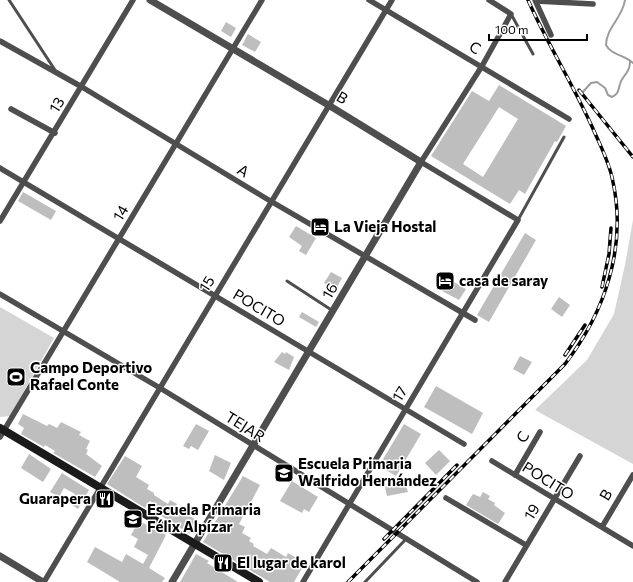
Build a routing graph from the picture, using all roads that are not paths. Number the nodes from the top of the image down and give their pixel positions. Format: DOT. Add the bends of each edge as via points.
graph roads {
  1 [pos="9,0"];
  2 [pos="133,0"];
  3 [pos="150,0"];
  4 [pos="262,0"];
  5 [pos="369,0"];
  6 [pos="392,0"];
  7 [pos="489,0"];
  8 [pos="535,0"];
  9 [pos="572,2"];
  10 [pos="593,4"];
  11 [pos="386,11"];
  12 [pos="512,14"];
  13 [pos="551,35"];
  14 [pos="0,41"];
  15 [pos="233,50"];
  16 [pos="533,54"];
  17 [pos="482,66"];
  18 [pos="57,73"];
  19 [pos="82,87"];
  20 [pos="330,106"];
  21 [pos="10,108"];
  22 [pos="569,119"];
  23 [pos="55,133"];
  24 [pos="564,137"];
  25 [pos="176,144"];
  26 [pos="421,162"];
  27 [pos="0,168"];
  28 [pos="24,183"];
  29 [pos="273,202"];
  30 [pos="518,220"];
  31 [pos="0,221"];
  32 [pos="119,240"];
  33 [pos="365,256"];
  34 [pos="287,281"];
  35 [pos="0,294"];
  36 [pos="214,296"];
  37 [pos="333,311"];
  38 [pos="463,312"];
  39 [pos="475,320"];
  40 [pos="64,332"];
  41 [pos="309,353"];
  42 [pos="160,388"];
  43 [pos="406,409"];
  44 [pos="1,432"];
  45 [pos="540,432"];
  46 [pos="464,444"];
  47 [pos="254,446"];
  48 [pos="580,456"];
  49 [pos="492,461"];
  50 [pos="515,475"];
  51 [pos="633,475"];
  52 [pos="101,487"];
  53 [pos="446,498"];
  54 [pos="554,499"];
  55 [pos="349,504"];
  56 [pos="602,527"];
  57 [pos="407,538"];
  58 [pos="196,544"];
  59 [pos="526,544"];
  60 [pos="633,546"];
  61 [pos="0,556"];
  62 [pos="44,582"];
  63 [pos="172,582"];
  64 [pos="259,582"];
  65 [pos="303,582"];
  66 [pos="365,582"];
  67 [pos="477,582"];
  68 [pos="505,582"];
  1 -- 18 [label="lane"];
  2 -- 19 [label="street, 13"];
  3 -- 15 [label="street, B"];
  4 -- 15 [label="street, 14"];
  5 -- 11 [label="street, C"];
  6 -- 11 [label="street, 15"];
  7 -- 12 [label="street"];
  8 -- 9 [label="street"];
  8 -- 13 [label="street"];
  9 -- 10 [label="street"];
  11 -- 17 [label="street, C"];
  11 -- 20 [label="street, 15"];
  12 -- 16 [label="lane"];
  12 -- 17 [label="street, 16"];
  14 -- 18 [label="street, A"];
  15 -- 20 [label="street, B"];
  15 -- 25 [label="street, 14"];
  17 -- 22 [label="street, C"];
  17 -- 26 [label="street, 16"];
  18 -- 19 [label="street, A"];
  19 -- 23 [label="street, 13"];
  19 -- 25 [label="street, A"];
  20 -- 26 [label="street, B"];
  20 -- 29 [label="street, 15"];
  21 -- 23 [label="street"];
  23 -- 28 [label="street, 13"];
  24 -- 30 [label="lane"];
  25 -- 29 [label="street, A"];
  25 -- 32 [label="street, 14"];
  26 -- 30 [label="street, B"];
  26 -- 33 [label="street, 16"];
  27 -- 28 [label="street, POCITO"];
  28 -- 31 [label="street, 13"];
  28 -- 32 [label="street, POCITO"];
  29 -- 33 [label="street, A"];
  29 -- 36 [label="street, 15"];
  30 -- 38 [label="street, 17"];
  32 -- 36 [label="street, POCITO"];
  32 -- 40 [label="street, 14"];
  33 -- 37 [label="street, 16"];
  33 -- 38 [label="street, A"];
  34 -- 37 [label="lane"];
  35 -- 40 [label="street, TEJAR"];
  36 -- 41 [label="street, POCITO"];
  36 -- 42 [label="street, 15"];
  37 -- 41 [label="street, 16"];
  38 -- 39 [label="street, A"];
  38 -- 43 [label="street, 17"];
  40 -- 42 [label="street, TEJAR"];
  40 -- 44 [label="street, 14"];
  41 -- 43 [label="street, POCITO"];
  41 -- 47 [label="street, 16"];
  42 -- 47 [label="street, TEJAR"];
  42 -- 52 [label="street, 15"];
  43 -- 46 [label="street, POCITO"];
  43 -- 55 [label="street, 17"];
  44 -- 52 [label="main road"];
  45 -- 50 [label="street, C"];
  47 -- 55 [label="street, TEJAR"];
  47 -- 58 [label="street, 16"];
  48 -- 54 [label="street, 19"];
  49 -- 50 [label="street, POCITO"];
  50 -- 54 [label="street, POCITO"];
  51 -- 56 [label="street, B"];
  52 -- 58 [label="main road"];
  52 -- 62 [label="street, 15"];
  53 -- 59 [label="street"];
  54 -- 56 [label="street, POCITO"];
  54 -- 59 [label="street, 19"];
  55 -- 57 [label="street, TEJAR"];
  55 -- 65 [label="street, 17"];
  56 -- 60 [label="street, POCITO"];
  57 -- 66 [label="lane"];
  57 -- 67 [label="street, TEJAR"];
  58 -- 63 [label="street, 16"];
  58 -- 64 [label="main road"];
  59 -- 68 [label="street, 19"];
  61 -- 62 [label="street"];
}
